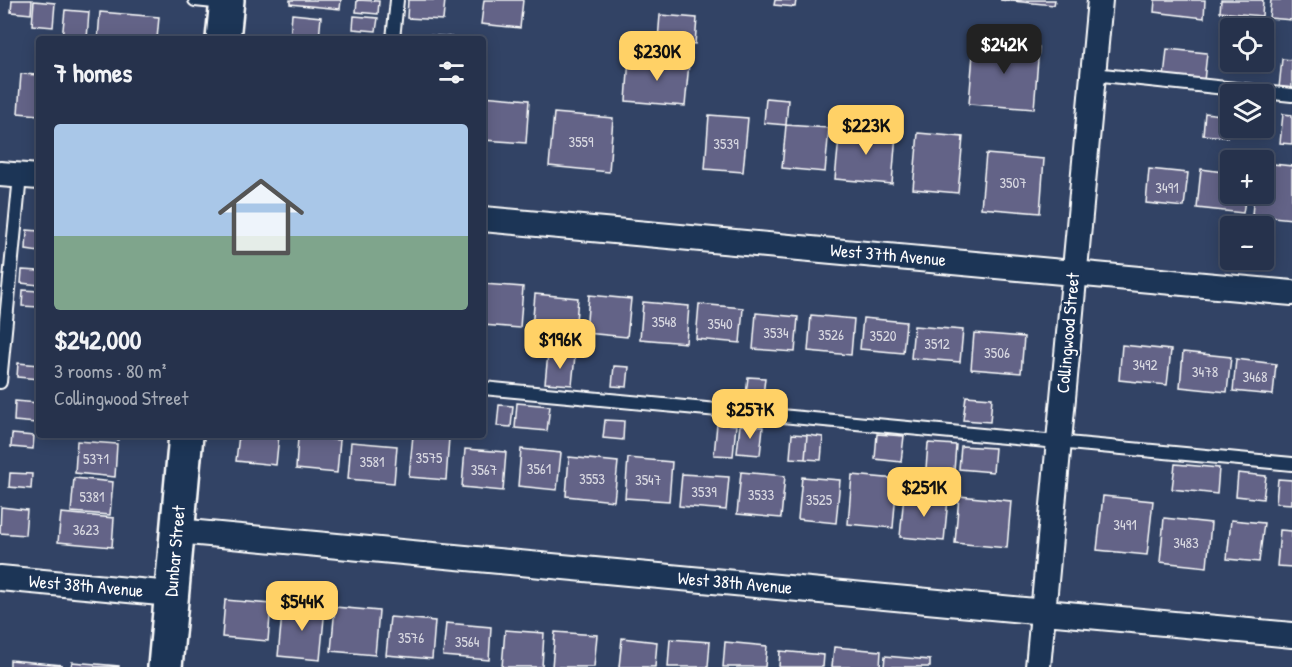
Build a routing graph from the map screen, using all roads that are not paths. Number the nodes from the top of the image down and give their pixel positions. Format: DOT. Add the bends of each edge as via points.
graph roads {
  1 [pos="397,0"];
  2 [pos="1100,0"];
  3 [pos="216,1"];
  4 [pos="222,36"];
  5 [pos="393,36"];
  6 [pos="1093,74"];
  7 [pos="1292,95"];
  8 [pos="20,176"];
  9 [pos="486,219"];
  10 [pos="1074,273"];
  11 [pos="1292,293"];
  12 [pos="1,365"];
  13 [pos="0,382"];
  14 [pos="486,388"];
  15 [pos="186,438"];
  16 [pos="1058,443"];
  17 [pos="1292,464"];
  18 [pos="177,531"];
  19 [pos="0,578"];
  20 [pos="171,594"];
  21 [pos="1043,611"];
  22 [pos="1292,635"];
  23 [pos="165,667"];
  24 [pos="1038,667"];
  1 -- 5 [label="lane"];
  2 -- 6 [label="street, Collingwood Street"];
  3 -- 4 [label="main road"];
  6 -- 7 [label="lane"];
  6 -- 10 [label="street, Collingwood Street"];
  8 -- 12 [label="lane"];
  9 -- 10 [label="street, West 37th Avenue"];
  10 -- 11 [label="street, West 37th Avenue"];
  10 -- 16 [label="street, Collingwood Street"];
  12 -- 13 [label="lane"];
  14 -- 16 [label="lane"];
  15 -- 18 [label="main road, Dunbar Street"];
  16 -- 17 [label="lane"];
  16 -- 21 [label="street, Collingwood Street"];
  18 -- 20 [label="main road, Dunbar Street"];
  18 -- 21 [label="street, West 38th Avenue"];
  19 -- 20 [label="street, West 38th Avenue"];
  20 -- 23 [label="main road, Dunbar Street"];
  21 -- 22 [label="street, West 38th Avenue"];
  21 -- 24 [label="street, Collingwood Street"];
}
